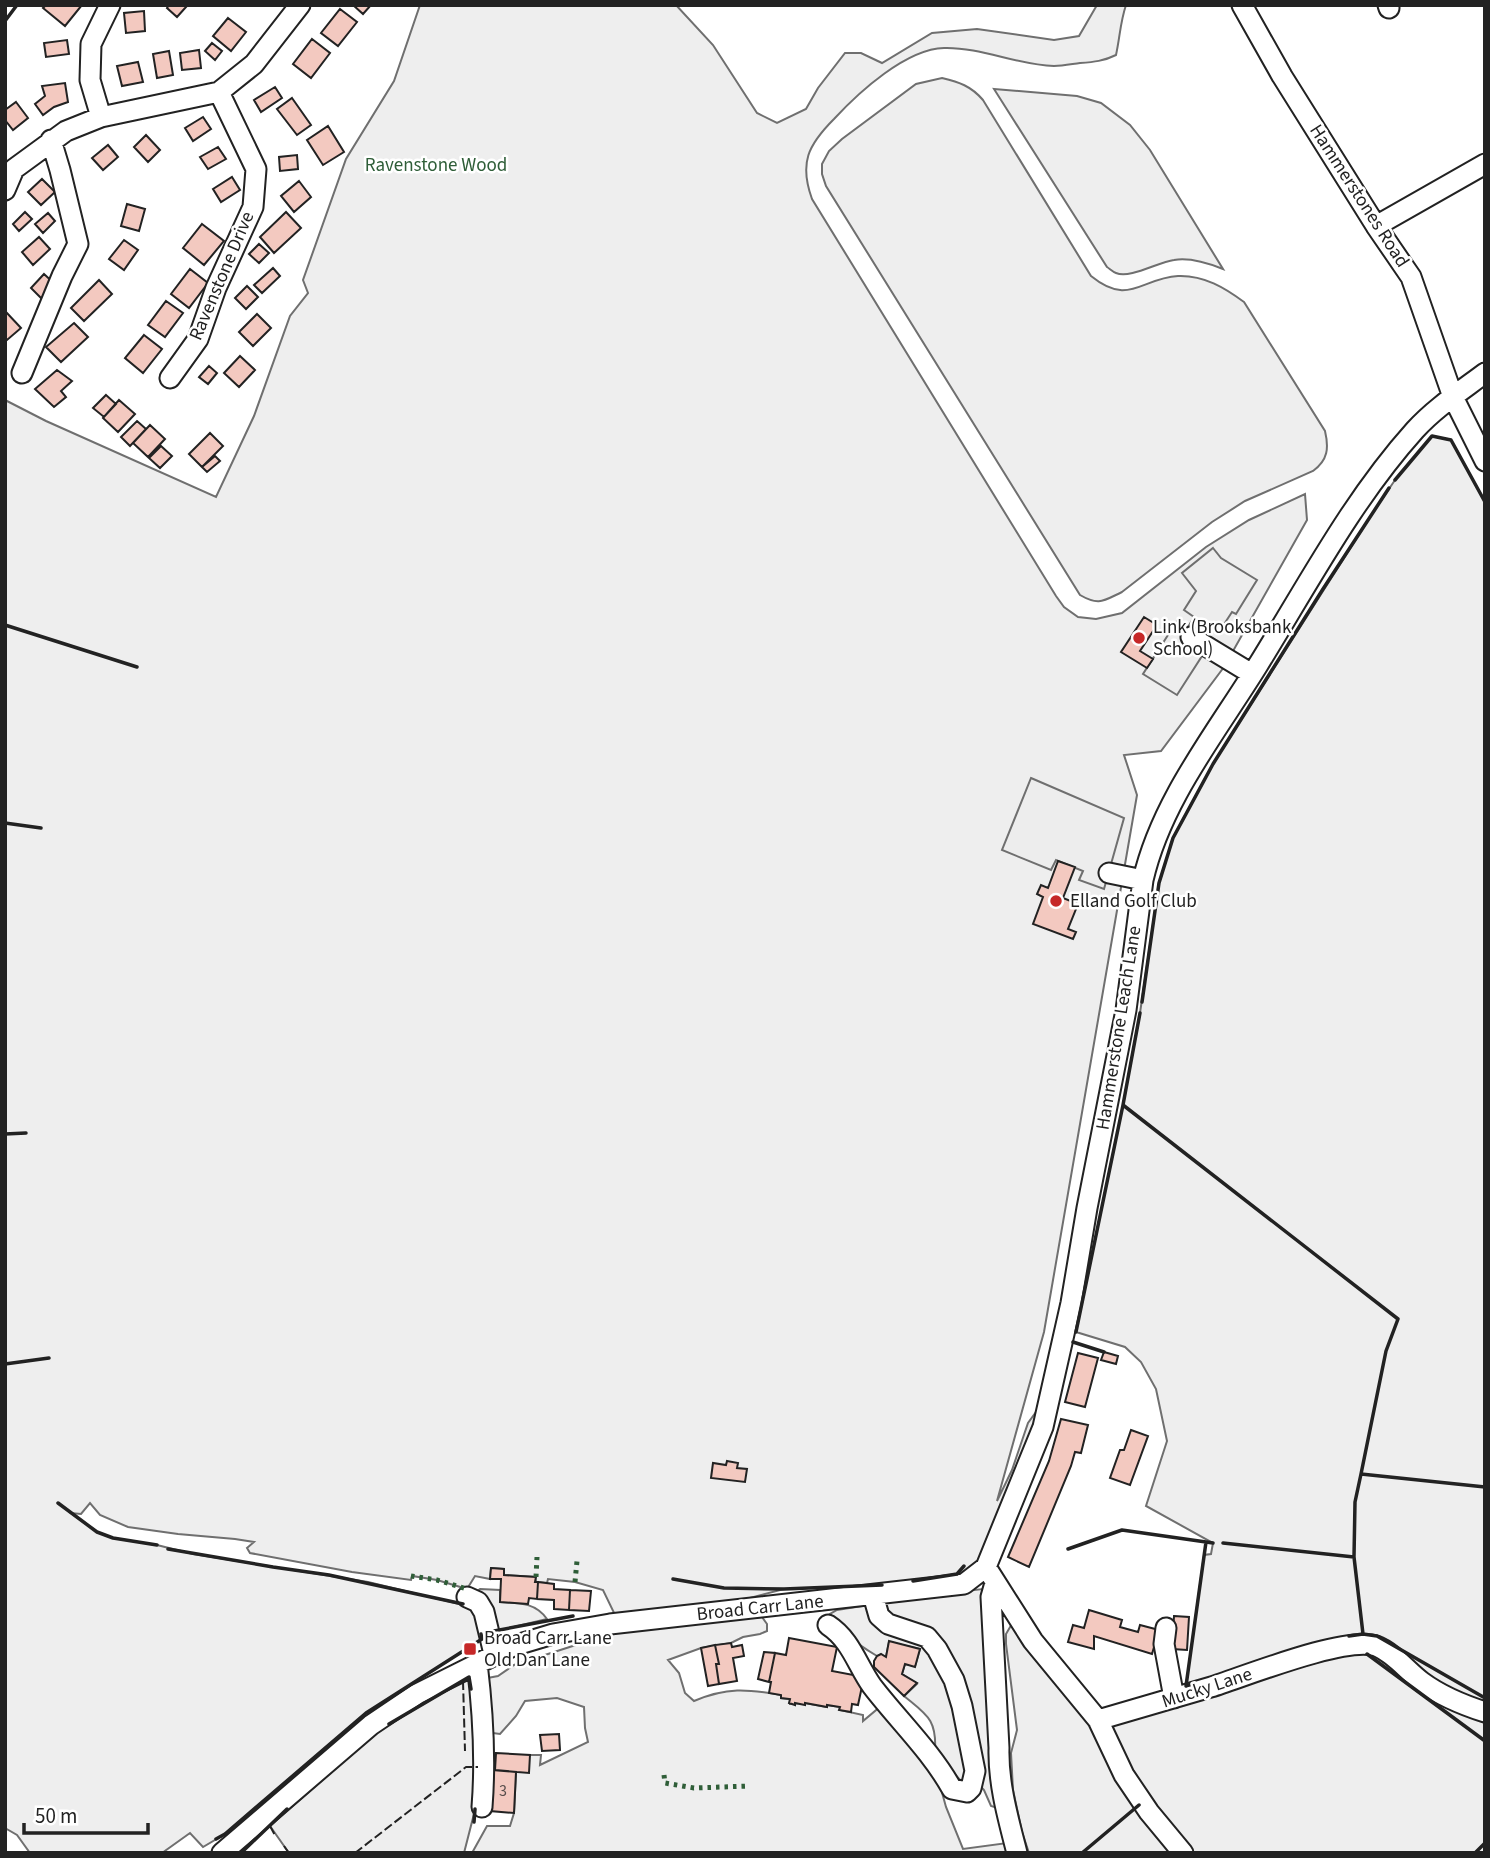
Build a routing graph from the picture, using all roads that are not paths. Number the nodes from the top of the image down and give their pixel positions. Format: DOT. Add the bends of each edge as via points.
graph roads {
  1 [pos="110,5"];
  2 [pos="300,5"];
  3 [pos="1242,5"];
  4 [pos="219,92"];
  5 [pos="101,117"];
  6 [pos="51,141"];
  7 [pos="1485,164"];
  8 [pos="5,190"];
  9 [pos="1376,226"];
  10 [pos="22,373"];
  11 [pos="1485,373"];
  12 [pos="170,378"];
  13 [pos="1452,397"];
  14 [pos="1485,461"];
  15 [pos="1191,637"];
  16 [pos="1252,674"];
  17 [pos="1109,873"];
  18 [pos="1143,880"];
  19 [pos="990,1575"];
  20 [pos="873,1595"];
  21 [pos="467,1597"];
  22 [pos="828,1625"];
  23 [pos="1166,1628"];
  24 [pos="486,1659"];
  25 [pos="1174,1698"];
  26 [pos="1485,1712"];
  27 [pos="1098,1720"];
  28 [pos="482,1807"];
  29 [pos="222,1853"];
  30 [pos="1017,1853"];
  31 [pos="1183,1853"];
  1 -- 5 [label="street" via="91,44 89,80"];
  2 -- 4 [label="street" via="254,64"];
  3 -- 9 [label="street, Hammerstones Road"];
  4 -- 5 [label="street"];
  4 -- 12 [label="street, Ravenstone Drive" via="256,169 253,207 198,339"];
  5 -- 6 [label="street"];
  6 -- 8 [label="street" via="14,169"];
  6 -- 10 [label="street" via="78,244"];
  7 -- 9 [label="street"];
  9 -- 13 [label="street, Hammerstones Road" via="1411,277"];
  11 -- 13 [label="street, Hammerstone Leach Lane"];
  13 -- 14 [label="street, Hammerstones Road"];
  13 -- 16 [label="street, Hammerstone Leach Lane" via="1417,427 1385,466"];
  15 -- 16 [label="street"];
  16 -- 18 [label="street, Hammerstone Leach Lane" via="1168,813"];
  17 -- 18 [label="street"];
  18 -- 19 [label="street, Hammerstone Leach Lane" via="1126,1010 1071,1303 1043,1427"];
  19 -- 20 [label="street, Broad Carr Lane" via="978,1575 964,1584"];
  19 -- 27 [label="street" via="1033,1641"];
  19 -- 30 [label="street" via="999,1763"];
  20 -- 22 [label="street" via="879,1616 888,1624 927,1637 954,1680 975,1771 967,1792 952,1789 870,1683 848,1643"];
  20 -- 24 [label="street, Broad Carr Lane" via="610,1624 533,1639"];
  21 -- 24 [label="street" via="478,1602 484,1612"];
  23 -- 25 [label="street" via="1164,1644"];
  24 -- 28 [label="street"];
  24 -- 29 [label="street, Broad Carr Lane" via="417,1694 371,1725"];
  25 -- 26 [label="street, Mucky Lane" via="1358,1644 1377,1647 1433,1689"];
  25 -- 27 [label="street, Mucky Lane"];
  27 -- 31 [label="street" via="1124,1775"];
}
